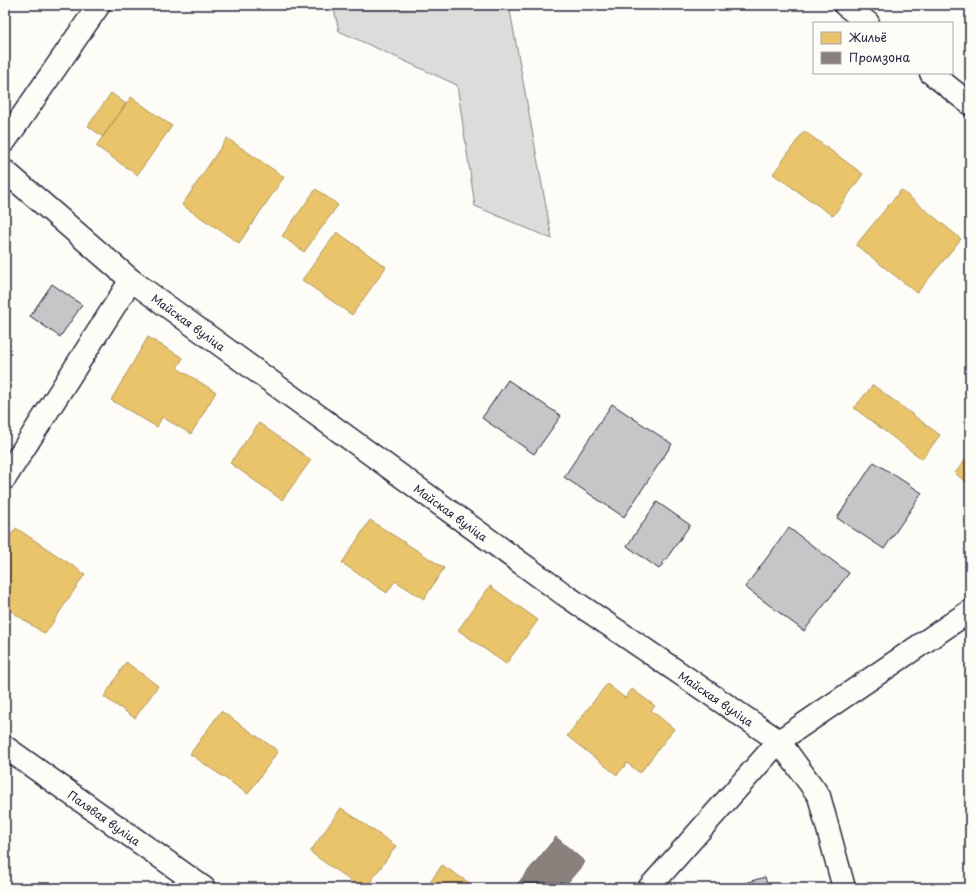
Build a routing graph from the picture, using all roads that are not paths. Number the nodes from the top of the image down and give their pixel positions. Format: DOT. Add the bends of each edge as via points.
graph roads {
  1 [pos="99,5"];
  2 [pos="845,5"];
  3 [pos="867,22"];
  4 [pos="931,74"];
  5 [pos="970,104"];
  6 [pos="5,141"];
  7 [pos="5,170"];
  8 [pos="131,280"];
  9 [pos="5,478"];
  10 [pos="970,611"];
  11 [pos="779,741"];
  12 [pos="5,747"];
  13 [pos="204,888"];
  14 [pos="649,888"];
  15 [pos="844,888"];
  1 -- 6 [label="street"];
  2 -- 3 [label="street"];
  4 -- 5 [label="street"];
  7 -- 8 [label="street, Майская вуліца"];
  8 -- 9 [label="street"];
  8 -- 11 [label="street, Майская вуліца" via="565,595"];
  10 -- 11 [label="street"];
  11 -- 14 [label="street"];
  11 -- 15 [label="street, Майская вуліца" via="819,796"];
  12 -- 13 [label="street, Палявая вуліца"];
}
